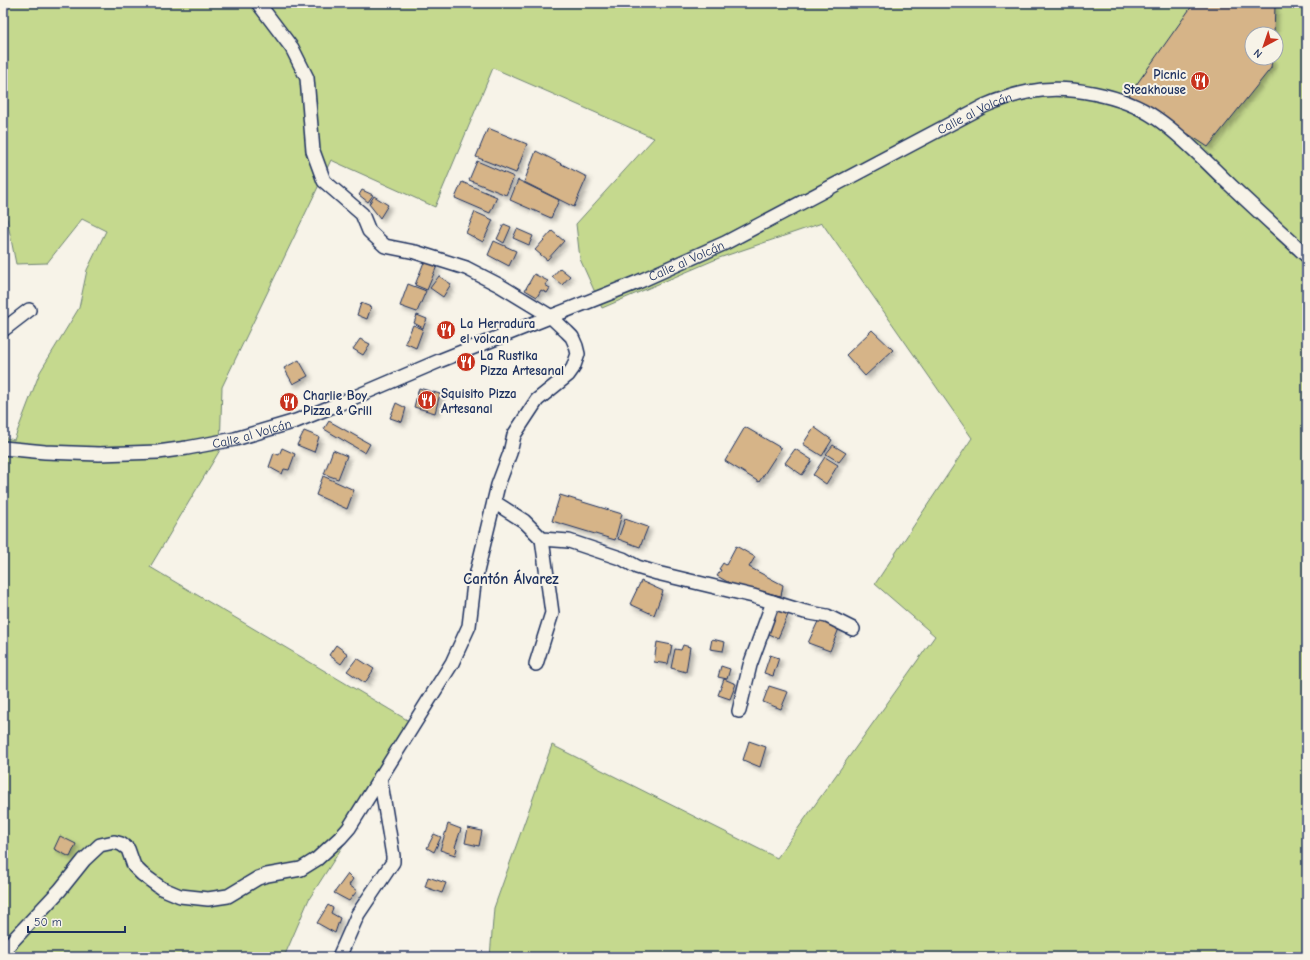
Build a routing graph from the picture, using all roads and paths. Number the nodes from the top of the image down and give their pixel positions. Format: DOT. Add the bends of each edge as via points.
graph roads {
  1 [pos="258,3"];
  2 [pos="1307,256"];
  3 [pos="29,310"];
  4 [pos="550,316"];
  5 [pos="3,330"];
  6 [pos="3,448"];
  7 [pos="494,502"];
  8 [pos="542,539"];
  9 [pos="773,602"];
  10 [pos="853,629"];
  11 [pos="536,664"];
  12 [pos="739,711"];
  13 [pos="380,777"];
  14 [pos="3,951"];
  15 [pos="339,957"];
  1 -- 4 [label="street" via="292,48 307,78 313,151 324,181 362,214 369,232 385,246 415,252 466,268"];
  2 -- 4 [label="street, Calle al Volcán" via="1181,138 1155,117 1111,97 1044,90 1014,95 984,106 725,243 638,282"];
  3 -- 5 [label="street"];
  4 -- 6 [label="street, Calle al Volcán" via="376,385 296,421 235,439 158,452 99,454"];
  4 -- 7 [label="street" via="572,337 578,354 577,359 568,375 537,400 514,436"];
  7 -- 8 [label="street" via="520,518"];
  7 -- 13 [label="street" via="474,584 469,626 452,663"];
  8 -- 9 [label="street" via="569,541 623,559 657,574"];
  8 -- 11 [label="street" via="552,612"];
  9 -- 10 [label="street" via="827,616"];
  9 -- 12 [label="street" via="750,665"];
  13 -- 14 [label="street" via="349,828 317,859 301,869 258,878 228,896 208,899 180,896 161,888 142,874 134,866 128,849 121,844 114,842 100,845"];
  13 -- 15 [label="street" via="392,862 358,914"];
}
